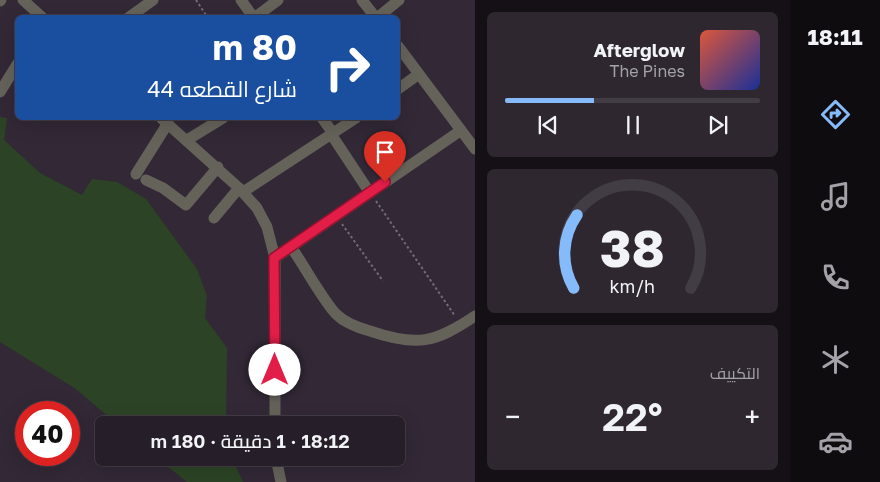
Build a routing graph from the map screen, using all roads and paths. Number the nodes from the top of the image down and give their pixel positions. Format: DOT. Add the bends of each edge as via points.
graph roads {
  1 [pos="23,0"];
  2 [pos="153,0"];
  3 [pos="196,0"];
  4 [pos="242,0"];
  5 [pos="278,0"];
  6 [pos="362,0"];
  7 [pos="399,0"];
  8 [pos="138,4"];
  9 [pos="40,15"];
  10 [pos="130,15"];
  11 [pos="206,15"];
  12 [pos="252,15"];
  13 [pos="258,15"];
  14 [pos="374,15"];
  15 [pos="381,15"];
  16 [pos="400,49"];
  17 [pos="15,68"];
  18 [pos="419,74"];
  19 [pos="400,88"];
  20 [pos="0,92"];
  21 [pos="164,120"];
  22 [pos="220,120"];
  23 [pos="323,120"];
  24 [pos="353,120"];
  25 [pos="460,131"];
  26 [pos="332,134"];
  27 [pos="187,140"];
  28 [pos="475,149"];
  29 [pos="218,167"];
  30 [pos="136,174"];
  31 [pos="146,180"];
  32 [pos="241,190"];
  33 [pos="370,192"];
  34 [pos="336,216"];
  35 [pos="214,218"];
  36 [pos="291,246"];
  37 [pos="274,258"];
  38 [pos="383,281"];
  39 [pos="475,316"];
  40 [pos="462,325"];
  41 [pos="275,416"];
  42 [pos="278,466"];
  43 [pos="281,482"];
  1 -- 9 [label="street"];
  2 -- 8 [label="street"];
  3 -- 11 [label="path"];
  4 -- 12 [label="street"];
  5 -- 13 [label="street"];
  6 -- 14 [label="street"];
  7 -- 15 [label="street"];
  8 -- 10 [label="street"];
  16 -- 18 [label="street"];
  17 -- 20 [label="street"];
  18 -- 19 [label="street"];
  18 -- 25 [label="street"];
  21 -- 27 [label="street"];
  21 -- 30 [label="street"];
  22 -- 27 [label="street"];
  23 -- 26 [label="street"];
  24 -- 26 [label="street"];
  25 -- 28 [label="street"];
  25 -- 33 [label="street"];
  26 -- 32 [label="street"];
  26 -- 33 [label="street"];
  27 -- 29 [label="street"];
  29 -- 31 [label="street" via="186,205"];
  29 -- 32 [label="street"];
  32 -- 35 [label="street"];
  32 -- 37 [label="street" via="262,217"];
  33 -- 34 [label="street"];
  33 -- 40 [label="path"];
  34 -- 36 [label="street"];
  34 -- 38 [label="path"];
  36 -- 37 [label="street"];
  36 -- 40 [label="street" via="336,314 354,326 392,338 418,341 446,335"];
  37 -- 41 [label="street"];
  39 -- 40 [label="street"];
  42 -- 43 [label="street"];
}
